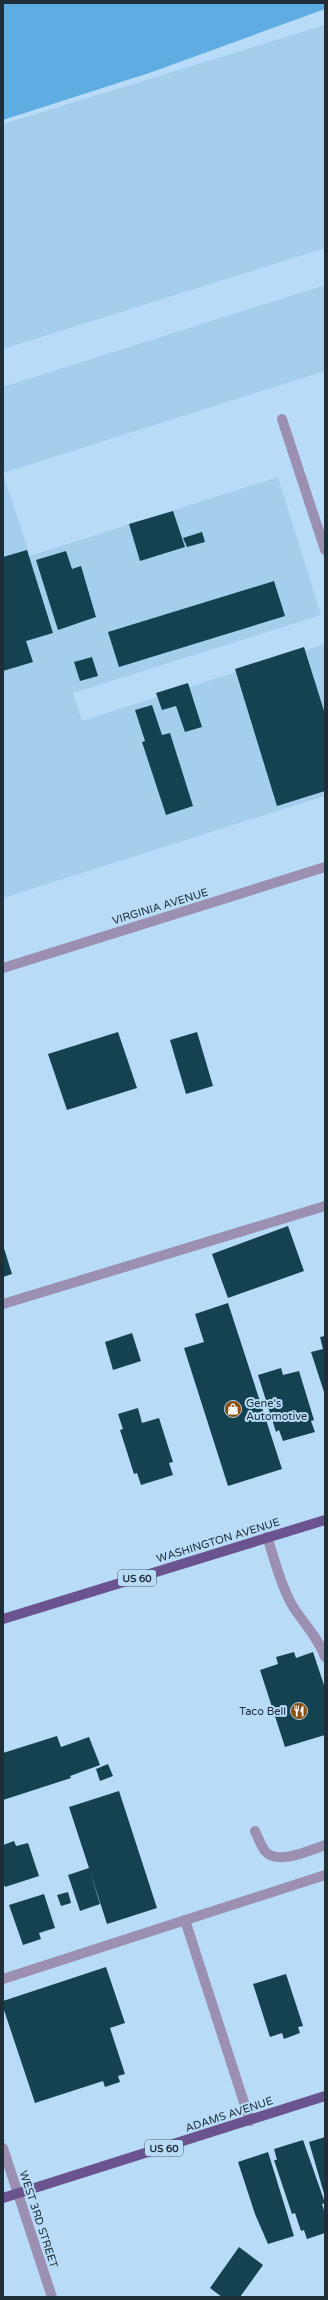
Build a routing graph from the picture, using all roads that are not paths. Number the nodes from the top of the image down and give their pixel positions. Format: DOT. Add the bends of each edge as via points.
graph roads {
  1 [pos="282,419"];
  2 [pos="325,550"];
  3 [pos="325,867"];
  4 [pos="3,968"];
  5 [pos="325,1206"];
  6 [pos="3,1304"];
  7 [pos="325,1520"];
  8 [pos="267,1538"];
  9 [pos="3,1619"];
  10 [pos="325,1657"];
  11 [pos="255,1831"];
  12 [pos="325,1845"];
  13 [pos="325,1875"];
  14 [pos="185,1920"];
  15 [pos="3,1979"];
  16 [pos="325,2096"];
  17 [pos="250,2121"];
  18 [pos="3,2148"];
  19 [pos="17,2194"];
  20 [pos="3,2198"];
  21 [pos="52,2297"];
  1 -- 2 [label="street"];
  3 -- 4 [label="street, VIRGINIA AVENUE"];
  5 -- 6 [label="street"];
  7 -- 8 [label="main road, WASHINGTON AVENUE / US 60"];
  8 -- 9 [label="main road, WASHINGTON AVENUE / US 60"];
  8 -- 10 [label="street" via="284,1588 321,1646"];
  11 -- 12 [label="street" via="265,1852 274,1856 287,1858"];
  13 -- 14 [label="street"];
  14 -- 15 [label="street"];
  14 -- 17 [label="street"];
  16 -- 17 [label="main road, ADAMS AVENUE / US 60"];
  17 -- 19 [label="main road, ADAMS AVENUE / US 60"];
  18 -- 19 [label="street, WEST 3RD STREET"];
  19 -- 20 [label="main road, ADAMS AVENUE / US 60"];
  19 -- 21 [label="street, WEST 3RD STREET"];
}
